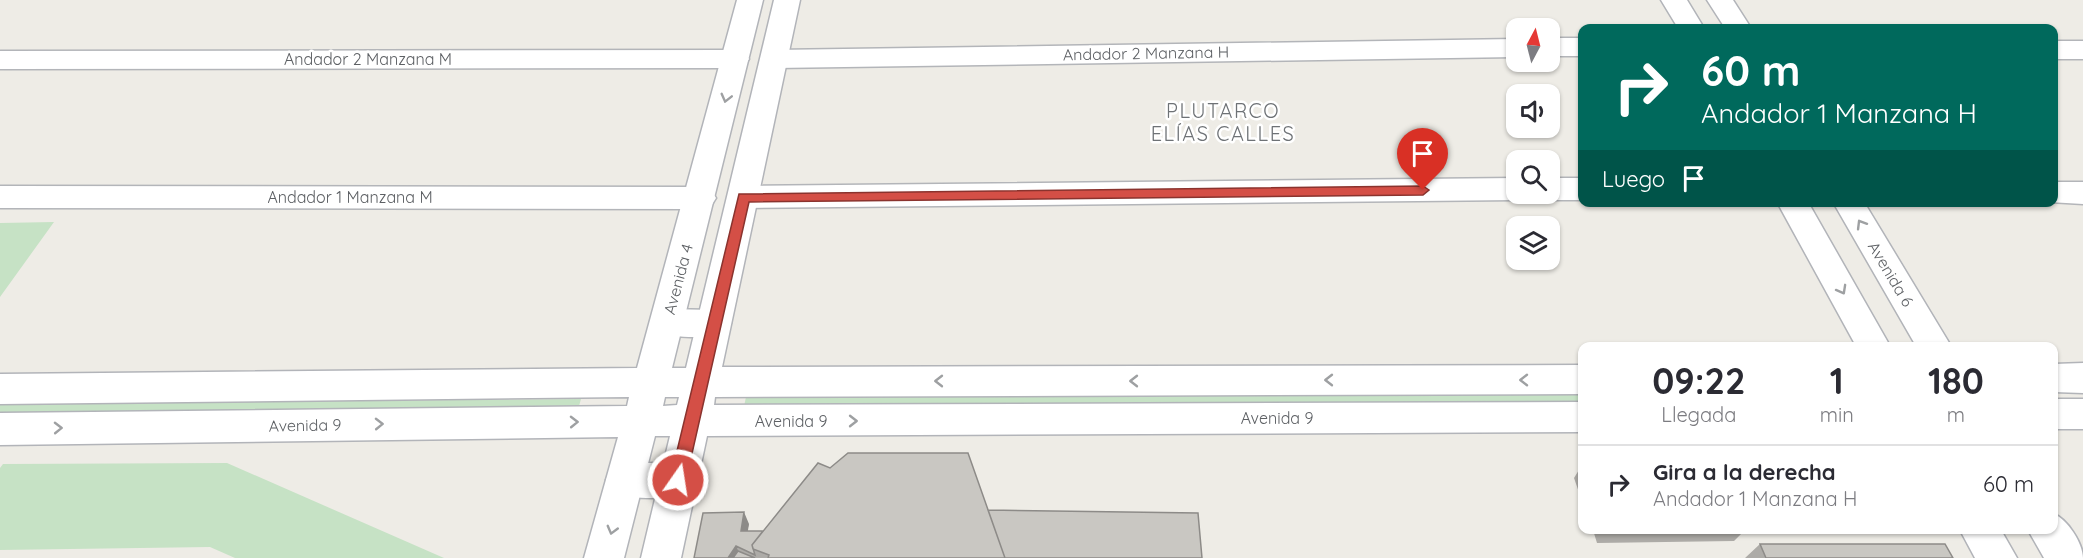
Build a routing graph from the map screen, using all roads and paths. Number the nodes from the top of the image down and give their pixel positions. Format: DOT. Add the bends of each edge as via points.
graph roads {
  1 [pos="750,0"];
  2 [pos="787,0"];
  3 [pos="1674,0"];
  4 [pos="1720,0"];
  5 [pos="1689,24"];
  6 [pos="1735,24"];
  7 [pos="1560,47"];
  8 [pos="1578,47"];
  9 [pos="1506,48"];
  10 [pos="2058,50"];
  11 [pos="2083,50"];
  12 [pos="735,59"];
  13 [pos="774,59"];
  14 [pos="0,60"];
  15 [pos="1506,189"];
  16 [pos="1560,189"];
  17 [pos="1578,189"];
  18 [pos="2058,193"];
  19 [pos="2083,193"];
  20 [pos="0,197"];
  21 [pos="744,197"];
  22 [pos="700,198"];
  23 [pos="1795,207"];
  24 [pos="1851,207"];
  25 [pos="667,322"];
  26 [pos="714,322"];
  27 [pos="1871,342"];
  28 [pos="1932,342"];
  29 [pos="2058,378"];
  30 [pos="2083,378"];
  31 [pos="1578,380"];
  32 [pos="700,382"];
  33 [pos="650,383"];
  34 [pos="0,389"];
  35 [pos="2058,414"];
  36 [pos="2083,414"];
  37 [pos="1578,417"];
  38 [pos="640,421"];
  39 [pos="691,422"];
  40 [pos="0,429"];
  41 [pos="625,480"];
  42 [pos="678,480"];
  43 [pos="1982,534"];
  44 [pos="2051,534"];
  45 [pos="604,558"];
  46 [pos="661,558"];
  47 [pos="1997,558"];
  48 [pos="2066,558"];
  1 -- 12 [label="street, Avenida 4"];
  2 -- 13 [label="street"];
  3 -- 5 [label="street"];
  4 -- 6 [label="street"];
  7 -- 8 [label="street"];
  9 -- 13 [label="street, Andador 2 Manzana H"];
  10 -- 11 [label="street"];
  12 -- 14 [label="street, Andador 2 Manzana M"];
  12 -- 22 [label="street, Avenida 4, one-way"];
  13 -- 21 [label="street"];
  15 -- 21 [label="street"];
  16 -- 17 [label="street"];
  18 -- 19 [label="street"];
  20 -- 22 [label="street, Andador 1 Manzana M"];
  21 -- 26 [label="street"];
  22 -- 25 [label="street, Avenida 4"];
  23 -- 27 [label="street, one-way"];
  28 -- 24 [label="street, Avenida 6, one-way"];
  25 -- 26 [label="street"];
  25 -- 33 [label="street, Avenida 4"];
  26 -- 32 [label="street"];
  29 -- 30 [label="street"];
  31 -- 32 [label="street, one-way"];
  32 -- 33 [label="street"];
  32 -- 39 [label="street"];
  33 -- 34 [label="street"];
  33 -- 38 [label="street, Avenida 4"];
  35 -- 36 [label="street"];
  39 -- 37 [label="street, Avenida 9, one-way"];
  38 -- 39 [label="street, Avenida 9"];
  40 -- 38 [label="street, Avenida 9, one-way"];
  38 -- 41 [label="street, Avenida 4"];
  39 -- 42 [label="street"];
  41 -- 42 [label="street"];
  41 -- 45 [label="street, Avenida 4, one-way"];
  42 -- 46 [label="street"];
  43 -- 47 [label="street"];
  44 -- 48 [label="street"];
}
